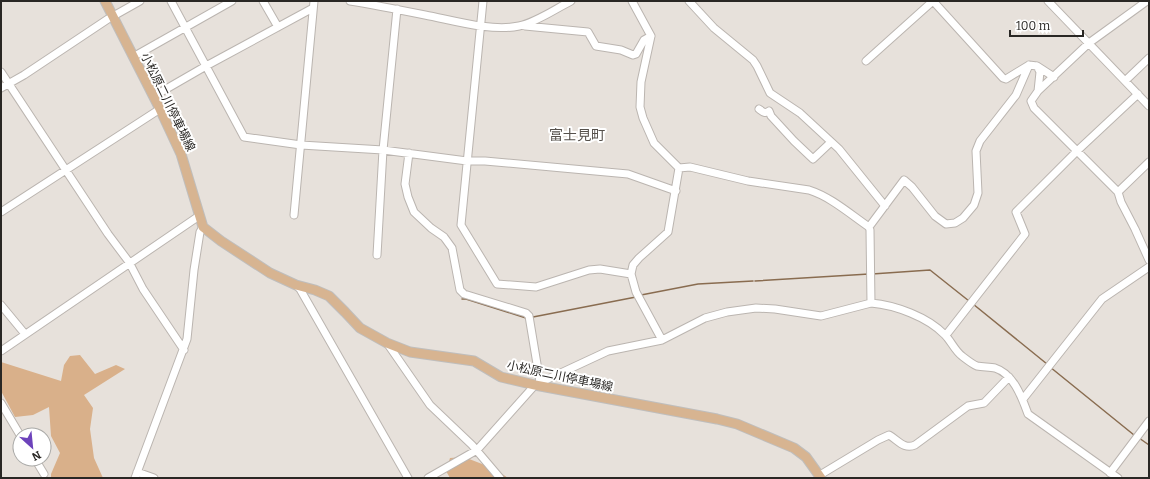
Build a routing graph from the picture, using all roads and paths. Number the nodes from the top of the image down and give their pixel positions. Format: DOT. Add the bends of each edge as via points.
graph roads {
  1 [pos="105,1"];
  2 [pos="140,1"];
  3 [pos="170,1"];
  4 [pos="232,1"];
  5 [pos="263,1"];
  6 [pos="350,1"];
  7 [pos="397,1"];
  8 [pos="483,1"];
  9 [pos="571,1"];
  10 [pos="632,1"];
  11 [pos="690,1"];
  12 [pos="933,1"];
  13 [pos="1048,1"];
  14 [pos="1148,1"];
  15 [pos="314,5"];
  16 [pos="397,9"];
  17 [pos="112,16"];
  18 [pos="480,25"];
  19 [pos="520,26"];
  20 [pos="185,27"];
  21 [pos="278,27"];
  22 [pos="651,36"];
  23 [pos="1089,43"];
  24 [pos="133,57"];
  25 [pos="1149,58"];
  26 [pos="866,61"];
  27 [pos="1029,65"];
  28 [pos="206,66"];
  29 [pos="1037,66"];
  30 [pos="1,72"];
  31 [pos="1054,76"];
  32 [pos="1125,81"];
  33 [pos="9,83"];
  34 [pos="1,88"];
  35 [pos="1038,91"];
  36 [pos="1138,94"];
  37 [pos="154,96"];
  38 [pos="1149,106"];
  39 [pos="160,109"];
  40 [pos="759,109"];
  41 [pos="831,142"];
  42 [pos="301,145"];
  43 [pos="383,150"];
  44 [pos="1077,151"];
  45 [pos="409,153"];
  46 [pos="467,161"];
  47 [pos="1149,162"];
  48 [pos="679,168"];
  49 [pos="66,170"];
  50 [pos="676,191"];
  51 [pos="1118,192"];
  52 [pos="885,206"];
  53 [pos="1,212"];
  54 [pos="294,215"];
  55 [pos="199,216"];
  56 [pos="202,227"];
  57 [pos="868,227"];
  58 [pos="377,255"];
  59 [pos="1149,260"];
  60 [pos="129,262"];
  61 [pos="1149,267"];
  62 [pos="631,274"];
  63 [pos="296,285"];
  64 [pos="871,303"];
  65 [pos="1,305"];
  66 [pos="25,334"];
  67 [pos="946,335"];
  68 [pos="662,340"];
  69 [pos="387,343"];
  70 [pos="184,350"];
  71 [pos="1,351"];
  72 [pos="1009,377"];
  73 [pos="537,384"];
  74 [pos="1023,399"];
  75 [pos="1,403"];
  76 [pos="1149,421"];
  77 [pos="15,427"];
  78 [pos="477,450"];
  79 [pos="40,467"];
  80 [pos="1110,473"];
  81 [pos="44,474"];
  82 [pos="136,475"];
  83 [pos="498,476"];
  84 [pos="821,477"];
  85 [pos="154,478"];
  86 [pos="408,478"];
  87 [pos="428,478"];
  88 [pos="506,478"];
  89 [pos="1118,478"];
  1 -- 17 [label="main road, 小松原二川停車場線"];
  2 -- 17 [label="street"];
  3 -- 20 [label="street"];
  4 -- 20 [label="street"];
  5 -- 21 [label="street"];
  6 -- 16 [label="street"];
  7 -- 16 [label="street"];
  8 -- 18 [label="street"];
  9 -- 19 [label="street"];
  10 -- 22 [label="street"];
  11 -- 41 [label="street" via="714,28 753,60 770,93 800,113"];
  12 -- 26 [label="street"];
  12 -- 27 [label="street" via="1003,78 1006,79"];
  13 -- 23 [label="street"];
  14 -- 23 [label="street"];
  15 -- 21 [label="street"];
  15 -- 42 [label="street"];
  16 -- 18 [label="street"];
  16 -- 43 [label="street"];
  17 -- 24 [label="main road, 小松原二川停車場線"];
  17 -- 33 [label="street"];
  18 -- 19 [label="street" via="502,28"];
  18 -- 46 [label="street"];
  19 -- 22 [label="street" via="588,32 596,46 633,55 644,40"];
  20 -- 24 [label="street"];
  20 -- 28 [label="street"];
  21 -- 28 [label="street"];
  22 -- 48 [label="street" via="641,82 640,107 654,143"];
  23 -- 31 [label="street"];
  23 -- 32 [label="street"];
  24 -- 37 [label="main road, 小松原二川停車場線"];
  25 -- 32 [label="street"];
  27 -- 29 [label="street"];
  27 -- 52 [label="street" via="1016,95 980,141 976,151 978,193 974,205 963,218 955,223 946,224 935,216 904,180"];
  28 -- 37 [label="street"];
  28 -- 42 [label="street" via="242,136"];
  29 -- 31 [label="street"];
  29 -- 35 [label="street" via="1040,72"];
  30 -- 33 [label="street"];
  31 -- 35 [label="street"];
  32 -- 36 [label="street"];
  33 -- 34 [label="street"];
  33 -- 49 [label="street"];
  35 -- 44 [label="street" via="1032,98 1032,104"];
  36 -- 38 [label="street"];
  36 -- 44 [label="street"];
  37 -- 39 [label="main road, 小松原二川停車場線"];
  39 -- 49 [label="street"];
  39 -- 55 [label="main road, 小松原二川停車場線" via="181,154"];
  40 -- 41 [label="street" via="764,113 769,111 813,159"];
  41 -- 52 [label="street" via="844,154"];
  42 -- 43 [label="street"];
  42 -- 54 [label="street"];
  43 -- 45 [label="street"];
  43 -- 58 [label="street"];
  44 -- 51 [label="street"];
  44 -- 67 [label="street" via="1016,212 1025,234"];
  45 -- 46 [label="street"];
  45 -- 73 [label="street" via="405,184 408,197 414,212 444,237 452,248 460,290 464,294 529,316"];
  46 -- 50 [label="street" via="628,174"];
  46 -- 62 [label="street" via="461,225 497,284 536,287 589,270 600,269"];
  47 -- 51 [label="street"];
  48 -- 50 [label="street"];
  48 -- 57 [label="street" via="690,167 816,193"];
  49 -- 53 [label="street"];
  49 -- 60 [label="street"];
  50 -- 62 [label="street" via="668,232 638,258"];
  51 -- 59 [label="street"];
  52 -- 57 [label="street"];
  55 -- 56 [label="main road, 小松原二川停車場線"];
  55 -- 60 [label="street"];
  56 -- 63 [label="main road, 小松原二川停車場線" via="270,273"];
  56 -- 70 [label="street"];
  57 -- 64 [label="street"];
  60 -- 66 [label="street"];
  60 -- 70 [label="street" via="143,289"];
  61 -- 74 [label="street" via="1102,299"];
  62 -- 68 [label="street" via="636,292"];
  63 -- 69 [label="main road, 小松原二川停車場線" via="329,296 360,328"];
  63 -- 86 [label="street"];
  64 -- 67 [label="street" via="926,319"];
  64 -- 68 [label="street" via="821,316 756,308 716,314"];
  65 -- 66 [label="street"];
  66 -- 71 [label="street"];
  67 -- 72 [label="street" via="960,355 976,365 996,368"];
  68 -- 73 [label="street" via="608,351"];
  69 -- 73 [label="main road, 小松原二川停車場線" via="410,352 474,362 501,377"];
  69 -- 78 [label="street" via="430,405"];
  70 -- 82 [label="street"];
  72 -- 74 [label="street"];
  72 -- 84 [label="street" via="984,404 968,406 910,448 889,435"];
  73 -- 78 [label="street"];
  73 -- 84 [label="main road, 小松原二川停車場線" via="737,424 794,448 806,457"];
  74 -- 80 [label="street" via="1028,414"];
  75 -- 77 [label="street"];
  76 -- 80 [label="street"];
  78 -- 83 [label="street"];
  78 -- 87 [label="street"];
  79 -- 81 [label="street"];
  80 -- 89 [label="street"];
  82 -- 85 [label="street"];
  83 -- 88 [label="street"];
}
